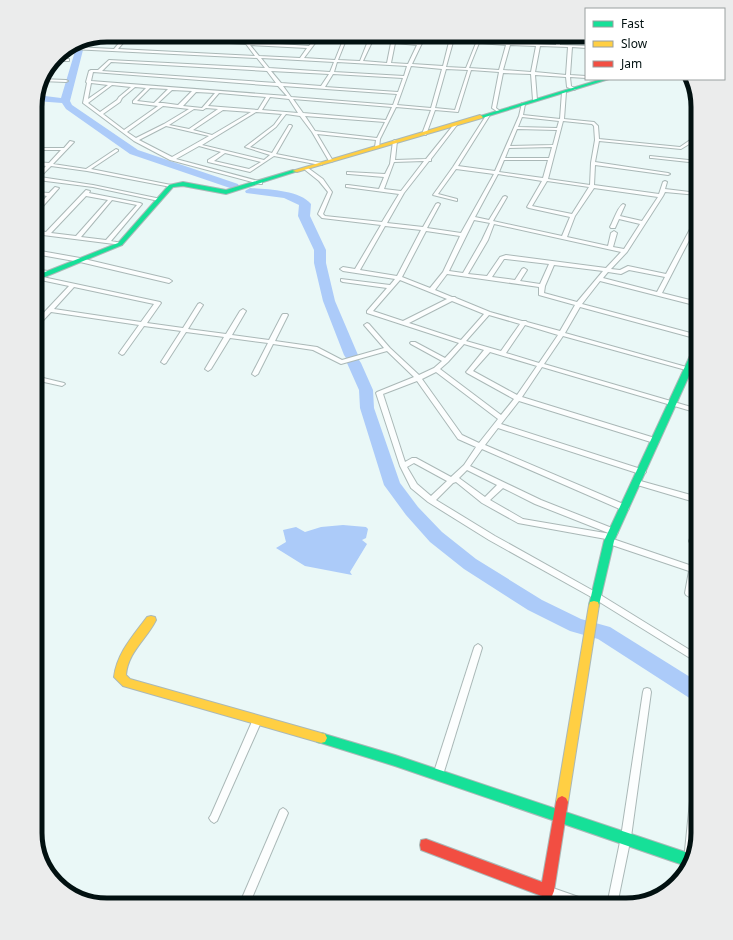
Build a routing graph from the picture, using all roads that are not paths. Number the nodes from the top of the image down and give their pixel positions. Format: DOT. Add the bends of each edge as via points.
graph roads {
  1 [pos="122,42"];
  2 [pos="229,42"];
  3 [pos="313,42"];
  4 [pos="343,42"];
  5 [pos="368,42"];
  6 [pos="393,42"];
  7 [pos="421,42"];
  8 [pos="452,42"];
  9 [pos="478,42"];
  10 [pos="558,42"];
  11 [pos="579,42"];
  12 [pos="247,43"];
  13 [pos="508,44"];
  14 [pos="285,45"];
  15 [pos="538,45"];
  16 [pos="558,46"];
  17 [pos="570,46"];
  18 [pos="309,47"];
  19 [pos="580,47"];
  20 [pos="585,47"];
  21 [pos="79,48"];
  22 [pos="115,50"];
  23 [pos="257,57"];
  24 [pos="278,58"];
  25 [pos="62,60"];
  26 [pos="68,60"];
  27 [pos="301,60"];
  28 [pos="336,61"];
  29 [pos="361,62"];
  30 [pos="389,64"];
  31 [pos="409,66"];
  32 [pos="444,68"];
  33 [pos="469,69"];
  34 [pos="100,70"];
  35 [pos="269,70"];
  36 [pos="501,71"];
  37 [pos="533,73"];
  38 [pos="330,74"];
  39 [pos="568,76"];
  40 [pos="405,77"];
  41 [pos="585,77"];
  42 [pos="48,80"];
  43 [pos="604,80"];
  44 [pos="66,81"];
  45 [pos="88,82"];
  46 [pos="110,84"];
  47 [pos="280,84"];
  48 [pos="134,86"];
  49 [pos="149,87"];
  50 [pos="315,87"];
  51 [pos="323,87"];
  52 [pos="172,89"];
  53 [pos="574,89"];
  54 [pos="195,90"];
  55 [pos="218,92"];
  56 [pos="564,92"];
  57 [pos="400,93"];
  58 [pos="269,96"];
  59 [pos="290,98"];
  60 [pos="306,99"];
  61 [pos="535,100"];
  62 [pos="85,103"];
  63 [pos="156,103"];
  64 [pos="163,104"];
  65 [pos="523,104"];
  66 [pos="180,106"];
  67 [pos="395,106"];
  68 [pos="204,107"];
  69 [pos="193,108"];
  70 [pos="223,108"];
  71 [pos="433,109"];
  72 [pos="456,110"];
  73 [pos="257,111"];
  74 [pos="498,111"];
  75 [pos="285,113"];
  76 [pos="100,114"];
  77 [pos="302,114"];
  78 [pos="488,115"];
  79 [pos="521,116"];
  80 [pos="562,119"];
  81 [pos="458,120"];
  82 [pos="388,121"];
  83 [pos="165,125"];
  84 [pos="290,126"];
  85 [pos="516,128"];
  86 [pos="559,129"];
  87 [pos="189,131"];
  88 [pos="124,132"];
  89 [pos="314,132"];
  90 [pos="424,134"];
  91 [pos="213,136"];
  92 [pos="136,140"];
  93 [pos="597,140"];
  94 [pos="395,141"];
  95 [pos="72,142"];
  96 [pos="691,142"];
  97 [pos="377,143"];
  98 [pos="198,145"];
  99 [pos="554,146"];
  100 [pos="508,147"];
  101 [pos="42,149"];
  102 [pos="65,149"];
  103 [pos="116,150"];
  104 [pos="225,152"];
  105 [pos="273,155"];
  106 [pos="652,157"];
  107 [pos="172,159"];
  108 [pos="502,159"];
  109 [pos="551,159"];
  110 [pos="429,160"];
  111 [pos="264,161"];
  112 [pos="331,161"];
  113 [pos="392,161"];
  114 [pos="691,161"];
  115 [pos="42,163"];
  116 [pos="593,163"];
  117 [pos="50,164"];
  118 [pos="320,164"];
  119 [pos="455,167"];
  120 [pos="306,169"];
  121 [pos="87,170"];
  122 [pos="42,173"];
  123 [pos="349,173"];
  124 [pos="496,174"];
  125 [pos="668,174"];
  126 [pos="387,176"];
  127 [pos="42,180"];
  128 [pos="545,180"];
  129 [pos="665,182"];
  130 [pos="260,183"];
  131 [pos="93,186"];
  132 [pos="171,186"];
  133 [pos="348,186"];
  134 [pos="592,187"];
  135 [pos="57,188"];
  136 [pos="381,190"];
  137 [pos="42,193"];
  138 [pos="402,193"];
  139 [pos="662,193"];
  140 [pos="51,194"];
  141 [pos="85,194"];
  142 [pos="691,194"];
  143 [pos="505,197"];
  144 [pos="111,199"];
  145 [pos="159,200"];
  146 [pos="455,200"];
  147 [pos="42,204"];
  148 [pos="438,204"];
  149 [pos="623,205"];
  150 [pos="573,216"];
  151 [pos="618,217"];
  152 [pos="472,218"];
  153 [pos="491,222"];
  154 [pos="643,222"];
  155 [pos="383,225"];
  156 [pos="425,229"];
  157 [pos="691,231"];
  158 [pos="42,233"];
  159 [pos="47,234"];
  160 [pos="463,235"];
  161 [pos="564,237"];
  162 [pos="77,238"];
  163 [pos="107,242"];
  164 [pos="120,244"];
  165 [pos="610,247"];
  166 [pos="625,251"];
  167 [pos="42,253"];
  168 [pos="80,260"];
  169 [pos="552,263"];
  170 [pos="343,269"];
  171 [pos="357,270"];
  172 [pos="524,270"];
  173 [pos="607,270"];
  174 [pos="446,272"];
  175 [pos="42,274"];
  176 [pos="464,275"];
  177 [pos="667,276"];
  178 [pos="42,277"];
  179 [pos="399,278"];
  180 [pos="489,278"];
  181 [pos="599,279"];
  182 [pos="343,280"];
  183 [pos="169,281"];
  184 [pos="517,282"];
  185 [pos="73,285"];
  186 [pos="542,286"];
  187 [pos="392,287"];
  188 [pos="432,290"];
  189 [pos="659,294"];
  190 [pos="453,298"];
  191 [pos="691,302"];
  192 [pos="579,304"];
  193 [pos="200,305"];
  194 [pos="51,310"];
  195 [pos="243,311"];
  196 [pos="488,312"];
  197 [pos="285,315"];
  198 [pos="42,319"];
  199 [pos="524,322"];
  200 [pos="404,323"];
  201 [pos="143,324"];
  202 [pos="368,325"];
  203 [pos="185,330"];
  204 [pos="563,332"];
  205 [pos="691,335"];
  206 [pos="229,336"];
  207 [pos="271,342"];
  208 [pos="462,342"];
  209 [pos="413,343"];
  210 [pos="388,349"];
  211 [pos="489,349"];
  212 [pos="122,353"];
  213 [pos="503,353"];
  214 [pos="446,361"];
  215 [pos="164,362"];
  216 [pos="691,362"];
  217 [pos="541,364"];
  218 [pos="208,369"];
  219 [pos="436,369"];
  220 [pos="688,369"];
  221 [pos="255,374"];
  222 [pos="418,378"];
  223 [pos="42,380"];
  224 [pos="62,384"];
  225 [pos="518,398"];
  226 [pos="673,403"];
  227 [pos="691,409"];
  228 [pos="501,418"];
  229 [pos="496,425"];
  230 [pos="656,441"];
  231 [pos="480,446"];
  232 [pos="403,466"];
  233 [pos="466,467"];
  234 [pos="642,472"];
  235 [pos="454,479"];
  236 [pos="637,482"];
  237 [pos="502,484"];
  238 [pos="691,498"];
  239 [pos="431,500"];
  240 [pos="485,501"];
  241 [pos="625,508"];
  242 [pos="612,537"];
  243 [pos="691,568"];
  244 [pos="691,585"];
  245 [pos="691,594"];
  246 [pos="596,596"];
  247 [pos="150,620"];
  248 [pos="478,648"];
  249 [pos="691,655"];
  250 [pos="647,692"];
  251 [pos="257,720"];
  252 [pos="438,775"];
  253 [pos="283,813"];
  254 [pos="558,816"];
  255 [pos="214,818"];
  256 [pos="626,837"];
  257 [pos="426,845"];
  258 [pos="684,862"];
  259 [pos="547,891"];
  260 [pos="247,898"];
  261 [pos="546,898"];
  262 [pos="566,898"];
  263 [pos="613,898"];
  1 -- 22 [label="street"];
  2 -- 12 [label="street"];
  3 -- 18 [label="street"];
  4 -- 28 [label="street"];
  5 -- 29 [label="street"];
  6 -- 7 [label="street"];
  6 -- 30 [label="street"];
  7 -- 31 [label="street"];
  8 -- 32 [label="street"];
  9 -- 13 [label="street"];
  9 -- 33 [label="street"];
  10 -- 16 [label="street"];
  11 -- 19 [label="street"];
  12 -- 14 [label="street"];
  12 -- 23 [label="street"];
  13 -- 15 [label="street"];
  13 -- 36 [label="street"];
  14 -- 18 [label="street"];
  14 -- 24 [label="street"];
  15 -- 16 [label="street"];
  15 -- 37 [label="street"];
  16 -- 17 [label="street"];
  17 -- 19 [label="street"];
  17 -- 39 [label="street"];
  18 -- 27 [label="street"];
  19 -- 20 [label="street"];
  21 -- 22 [label="street"];
  22 -- 23 [label="street"];
  23 -- 24 [label="street"];
  23 -- 35 [label="street"];
  24 -- 27 [label="street"];
  25 -- 26 [label="street"];
  27 -- 28 [label="street"];
  28 -- 29 [label="street"];
  28 -- 38 [label="street"];
  29 -- 30 [label="street"];
  30 -- 31 [label="street"];
  31 -- 32 [label="street"];
  31 -- 40 [label="street"];
  32 -- 33 [label="street"];
  32 -- 71 [label="street"];
  33 -- 36 [label="street"];
  33 -- 72 [label="street"];
  34 -- 35 [label="street" via="110,61"];
  34 -- 45 [label="street" via="91,70"];
  34 -- 47 [label="street"];
  35 -- 38 [label="street"];
  35 -- 47 [label="street"];
  36 -- 37 [label="street"];
  36 -- 74 [label="street" via="494,108"];
  37 -- 39 [label="street"];
  37 -- 61 [label="street"];
  38 -- 40 [label="street"];
  38 -- 51 [label="street"];
  39 -- 41 [label="street"];
  39 -- 53 [label="street" via="569,87"];
  40 -- 57 [label="street"];
  42 -- 44 [label="street"];
  43 -- 53 [label="street"];
  45 -- 46 [label="street"];
  45 -- 62 [label="street"];
  46 -- 48 [label="street"];
  46 -- 62 [label="street"];
  47 -- 50 [label="street"];
  47 -- 59 [label="street"];
  48 -- 49 [label="street"];
  48 -- 76 [label="street" via="119,101"];
  49 -- 52 [label="street"];
  49 -- 63 [label="street" via="134,102"];
  50 -- 51 [label="street"];
  50 -- 60 [label="street"];
  51 -- 57 [label="street"];
  52 -- 54 [label="street"];
  52 -- 63 [label="street"];
  53 -- 56 [label="street"];
  54 -- 55 [label="street"];
  54 -- 66 [label="street"];
  55 -- 58 [label="street"];
  55 -- 68 [label="street"];
  56 -- 61 [label="street"];
  56 -- 80 [label="street"];
  57 -- 67 [label="street"];
  58 -- 59 [label="street"];
  58 -- 73 [label="street"];
  59 -- 60 [label="street"];
  59 -- 77 [label="street"];
  60 -- 67 [label="street"];
  61 -- 65 [label="street"];
  62 -- 76 [label="street"];
  63 -- 64 [label="street"];
  64 -- 66 [label="street"];
  64 -- 88 [label="street"];
  65 -- 74 [label="street"];
  65 -- 79 [label="street"];
  66 -- 69 [label="street"];
  67 -- 71 [label="street"];
  67 -- 82 [label="street"];
  68 -- 69 [label="street"];
  68 -- 70 [label="street"];
  69 -- 83 [label="street"];
  70 -- 73 [label="street"];
  70 -- 87 [label="street"];
  71 -- 72 [label="street"];
  71 -- 90 [label="street"];
  72 -- 81 [label="street"];
  73 -- 75 [label="street"];
  73 -- 91 [label="street"];
  74 -- 78 [label="street"];
  75 -- 77 [label="street"];
  75 -- 105 [label="street" via="275,126 247,147"];
  76 -- 88 [label="street"];
  77 -- 82 [label="street"];
  77 -- 89 [label="street"];
  78 -- 81 [label="street"];
  78 -- 119 [label="street"];
  79 -- 80 [label="street"];
  79 -- 85 [label="street"];
  80 -- 86 [label="street"];
  80 -- 93 [label="street" via="596,124"];
  81 -- 90 [label="street"];
  81 -- 110 [label="street"];
  82 -- 97 [label="street"];
  83 -- 87 [label="street"];
  83 -- 92 [label="street"];
  84 -- 105 [label="street"];
  85 -- 86 [label="street"];
  85 -- 100 [label="street"];
  86 -- 99 [label="street"];
  87 -- 91 [label="street"];
  88 -- 92 [label="street"];
  89 -- 97 [label="street"];
  89 -- 112 [label="street"];
  90 -- 94 [label="street"];
  91 -- 98 [label="street"];
  92 -- 107 [label="street"];
  93 -- 96 [label="street" via="682,148"];
  93 -- 116 [label="street"];
  94 -- 97 [label="street"];
  94 -- 113 [label="street"];
  95 -- 102 [label="street"];
  97 -- 112 [label="street"];
  98 -- 104 [label="street"];
  98 -- 107 [label="street"];
  99 -- 100 [label="street"];
  99 -- 109 [label="street"];
  100 -- 108 [label="street"];
  101 -- 102 [label="street"];
  102 -- 117 [label="street"];
  103 -- 121 [label="street"];
  104 -- 111 [label="street"];
  104 -- 111 [label="street" via="210,161 250,171"];
  105 -- 111 [label="street"];
  105 -- 118 [label="street"];
  106 -- 114 [label="street"];
  107 -- 130 [label="street"];
  108 -- 109 [label="street"];
  108 -- 124 [label="street"];
  109 -- 128 [label="street"];
  110 -- 113 [label="street"];
  110 -- 138 [label="street"];
  112 -- 118 [label="street"];
  113 -- 126 [label="street"];
  115 -- 117 [label="street"];
  116 -- 125 [label="street"];
  116 -- 134 [label="street"];
  117 -- 121 [label="street"];
  117 -- 122 [label="street"];
  118 -- 120 [label="street"];
  119 -- 124 [label="street"];
  119 -- 146 [label="street" via="435,195"];
  120 -- 130 [label="street"];
  120 -- 155 [label="street" via="321,180 330,192 321,216"];
  121 -- 132 [label="street"];
  123 -- 126 [label="street"];
  124 -- 128 [label="street"];
  124 -- 152 [label="street"];
  126 -- 136 [label="street"];
  127 -- 131 [label="street"];
  128 -- 134 [label="street"];
  128 -- 150 [label="street" via="529,208"];
  129 -- 139 [label="street"];
  130 -- 132 [label="street" via="226,192 182,184"];
  131 -- 141 [label="street"];
  131 -- 145 [label="street"];
  132 -- 145 [label="street"];
  133 -- 136 [label="street"];
  134 -- 139 [label="street"];
  134 -- 150 [label="street"];
  135 -- 140 [label="street"];
  136 -- 138 [label="street"];
  137 -- 140 [label="street"];
  138 -- 155 [label="street"];
  139 -- 142 [label="street"];
  139 -- 154 [label="street"];
  140 -- 147 [label="street"];
  141 -- 144 [label="street"];
  141 -- 159 [label="street"];
  143 -- 153 [label="street"];
  144 -- 162 [label="street"];
  144 -- 163 [label="street" via="140,204"];
  145 -- 164 [label="street"];
  148 -- 156 [label="street"];
  149 -- 151 [label="street"];
  150 -- 161 [label="street"];
  151 -- 154 [label="street"];
  151 -- 165 [label="street"];
  152 -- 153 [label="street"];
  152 -- 160 [label="street"];
  153 -- 161 [label="street"];
  153 -- 176 [label="street" via="485,240"];
  154 -- 166 [label="street"];
  155 -- 156 [label="street"];
  155 -- 171 [label="street"];
  156 -- 160 [label="street"];
  156 -- 179 [label="street"];
  157 -- 177 [label="street"];
  158 -- 159 [label="street"];
  159 -- 162 [label="street"];
  160 -- 174 [label="street"];
  161 -- 165 [label="street"];
  162 -- 163 [label="street"];
  163 -- 164 [label="street"];
  164 -- 168 [label="street"];
  165 -- 166 [label="street"];
  166 -- 173 [label="street"];
  167 -- 168 [label="street"];
  168 -- 175 [label="street"];
  168 -- 183 [label="street"];
  169 -- 173 [label="street"];
  169 -- 180 [label="street" via="506,257 502,258"];
  169 -- 186 [label="street"];
  170 -- 171 [label="street"];
  171 -- 179 [label="street"];
  172 -- 184 [label="street"];
  173 -- 177 [label="street" via="621,272 628,268"];
  173 -- 181 [label="street"];
  174 -- 176 [label="street"];
  174 -- 188 [label="street"];
  176 -- 180 [label="street"];
  177 -- 189 [label="street"];
  178 -- 185 [label="street"];
  179 -- 187 [label="street"];
  179 -- 188 [label="street"];
  180 -- 184 [label="street"];
  181 -- 189 [label="street"];
  181 -- 192 [label="street"];
  182 -- 187 [label="street"];
  184 -- 186 [label="street"];
  185 -- 194 [label="street"];
  185 -- 201 [label="street" via="158,302"];
  186 -- 192 [label="street" via="541,294"];
  187 -- 200 [label="street" via="369,312"];
  188 -- 190 [label="street"];
  189 -- 191 [label="street"];
  190 -- 196 [label="street"];
  190 -- 200 [label="street"];
  192 -- 204 [label="street"];
  192 -- 205 [label="street"];
  193 -- 203 [label="street"];
  194 -- 198 [label="street"];
  194 -- 201 [label="street"];
  195 -- 206 [label="street"];
  196 -- 199 [label="street"];
  196 -- 208 [label="street"];
  197 -- 207 [label="street"];
  199 -- 204 [label="street"];
  199 -- 213 [label="street"];
  200 -- 208 [label="street"];
  201 -- 203 [label="street"];
  201 -- 212 [label="street"];
  202 -- 210 [label="street"];
  203 -- 206 [label="street"];
  203 -- 215 [label="street"];
  204 -- 217 [label="street"];
  204 -- 220 [label="street"];
  206 -- 207 [label="street"];
  206 -- 218 [label="street"];
  207 -- 210 [label="street" via="316,348 341,362"];
  207 -- 221 [label="street"];
  208 -- 211 [label="street"];
  208 -- 214 [label="street"];
  209 -- 214 [label="street"];
  210 -- 222 [label="street"];
  211 -- 213 [label="street"];
  211 -- 225 [label="street" via="469,372"];
  213 -- 217 [label="street"];
  214 -- 219 [label="street"];
  216 -- 220 [label="street"];
  217 -- 225 [label="street"];
  217 -- 226 [label="street"];
  219 -- 222 [label="street"];
  219 -- 228 [label="street"];
  220 -- 226 [label="street"];
  222 -- 231 [label="street" via="460,437"];
  222 -- 232 [label="street" via="379,393"];
  223 -- 224 [label="street"];
  225 -- 228 [label="street"];
  225 -- 230 [label="street"];
  226 -- 227 [label="street"];
  226 -- 230 [label="street"];
  228 -- 229 [label="street"];
  229 -- 231 [label="street"];
  229 -- 234 [label="street"];
  230 -- 234 [label="street"];
  231 -- 233 [label="street"];
  231 -- 241 [label="street"];
  232 -- 235 [label="street" via="414,460"];
  232 -- 239 [label="street" via="414,486"];
  233 -- 235 [label="street"];
  233 -- 237 [label="street"];
  234 -- 236 [label="street"];
  235 -- 239 [label="street"];
  235 -- 240 [label="street"];
  236 -- 238 [label="street"];
  236 -- 241 [label="street"];
  237 -- 240 [label="street"];
  237 -- 242 [label="street"];
  239 -- 246 [label="street" via="492,538"];
  240 -- 242 [label="street" via="520,521"];
  241 -- 242 [label="street"];
  242 -- 243 [label="street"];
  242 -- 246 [label="street"];
  244 -- 245 [label="street"];
  246 -- 249 [label="street"];
  246 -- 254 [label="street"];
  247 -- 251 [label="street" via="124,659 119,670 120,677 127,683"];
  248 -- 252 [label="street"];
  250 -- 256 [label="street"];
  251 -- 252 [label="street" via="357,748"];
  251 -- 255 [label="street"];
  252 -- 254 [label="street"];
  253 -- 260 [label="street"];
  254 -- 256 [label="street"];
  254 -- 259 [label="street"];
  256 -- 258 [label="street"];
  256 -- 263 [label="street"];
  257 -- 259 [label="street"];
  259 -- 261 [label="street"];
  259 -- 262 [label="street"];
}
